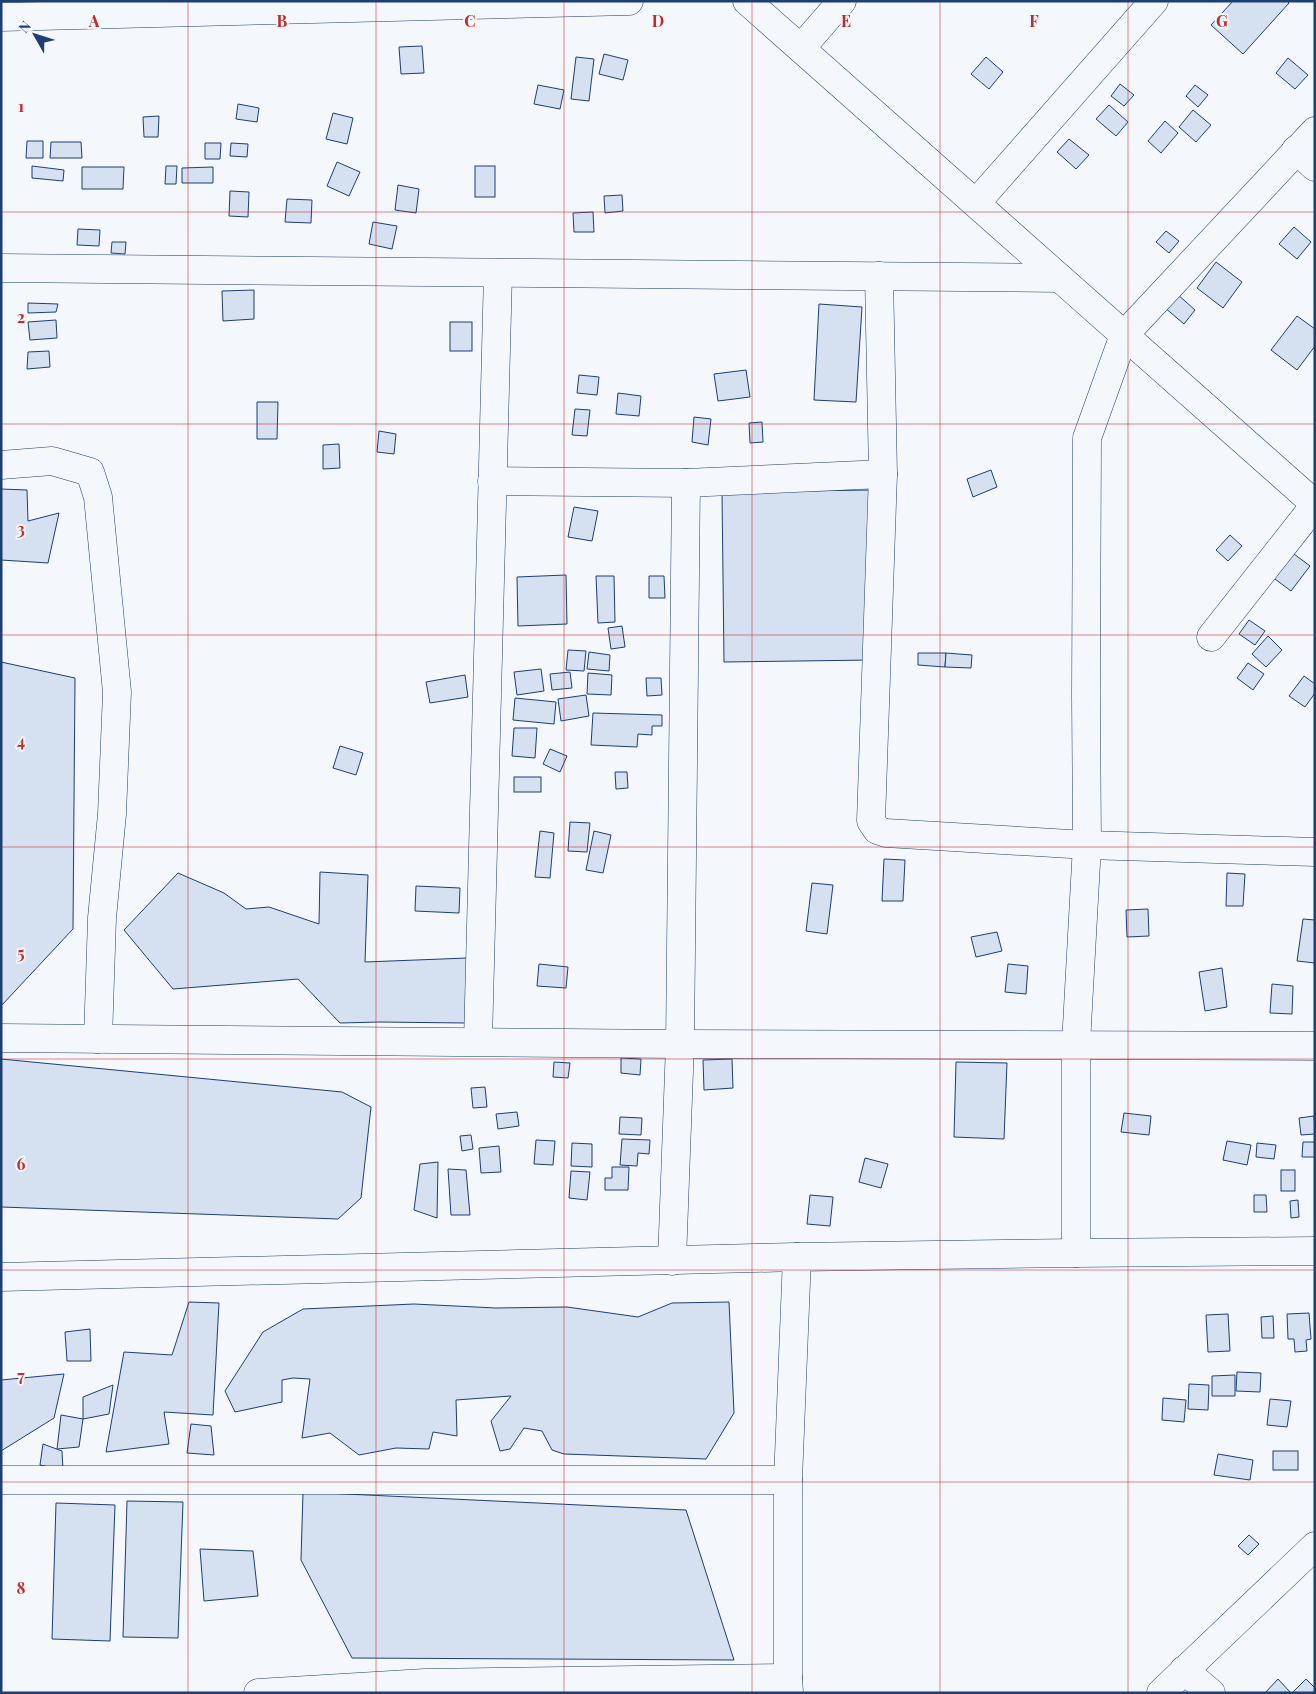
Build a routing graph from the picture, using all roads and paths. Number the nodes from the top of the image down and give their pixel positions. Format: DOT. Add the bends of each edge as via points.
graph roads {
  1 [pos="629,1"];
  2 [pos="747,1"];
  3 [pos="842,1"];
  4 [pos="1143,5"];
  5 [pos="1,17"];
  6 [pos="801,48"];
  7 [pos="1315,131"];
  8 [pos="1306,158"];
  9 [pos="976,203"];
  10 [pos="1,268"];
  11 [pos="498,273"];
  12 [pos="878,276"];
  13 [pos="1060,278"];
  14 [pos="1124,335"];
  15 [pos="1,465"];
  16 [pos="883,474"];
  17 [pos="492,480"];
  18 [pos="686,484"];
  19 [pos="1315,505"];
  20 [pos="1211,636"];
  21 [pos="1087,845"];
  22 [pos="1315,852"];
  23 [pos="1,1038"];
  24 [pos="98,1039"];
  25 [pos="478,1042"];
  26 [pos="680,1044"];
  27 [pos="1076,1044"];
  28 [pos="1315,1046"];
  29 [pos="1315,1252"];
  30 [pos="1076,1253"];
  31 [pos="797,1258"];
  32 [pos="672,1261"];
  33 [pos="1,1277"];
  34 [pos="1,1480"];
  35 [pos="788,1480"];
  36 [pos="1315,1546"];
  37 [pos="1184,1670"];
  38 [pos="789,1686"];
  39 [pos="426,1688"];
  40 [pos="258,1693"];
  41 [pos="1161,1693"];
  42 [pos="1211,1693"];
  1 -- 5 [label="street"];
  2 -- 6 [label="street"];
  3 -- 6 [label="street"];
  4 -- 9 [label="street"];
  6 -- 9 [label="street"];
  7 -- 8 [label="street"];
  8 -- 14 [label="street"];
  9 -- 13 [label="street"];
  10 -- 11 [label="street"];
  11 -- 12 [label="street"];
  11 -- 17 [label="street"];
  12 -- 13 [label="street"];
  12 -- 16 [label="street"];
  13 -- 14 [label="street"];
  14 -- 19 [label="street"];
  14 -- 21 [label="street" via="1087,438"];
  15 -- 24 [label="street" via="52,461 90,472 98,497 117,692 112,814 102,918"];
  16 -- 18 [label="street"];
  16 -- 21 [label="street" via="871,821 877,830 886,833"];
  17 -- 18 [label="street"];
  17 -- 25 [label="street"];
  18 -- 26 [label="street"];
  19 -- 20 [label="street"];
  21 -- 22 [label="street"];
  21 -- 27 [label="street"];
  23 -- 24 [label="street"];
  24 -- 25 [label="street"];
  25 -- 26 [label="street"];
  26 -- 27 [label="street"];
  26 -- 32 [label="street"];
  27 -- 28 [label="street"];
  27 -- 30 [label="street"];
  29 -- 30 [label="street"];
  30 -- 31 [label="street"];
  31 -- 32 [label="street"];
  31 -- 35 [label="street"];
  32 -- 33 [label="street"];
  34 -- 35 [label="street"];
  35 -- 38 [label="street"];
  36 -- 37 [label="street"];
  37 -- 41 [label="street"];
  37 -- 42 [label="street"];
  38 -- 39 [label="street"];
  39 -- 40 [label="street"];
}
